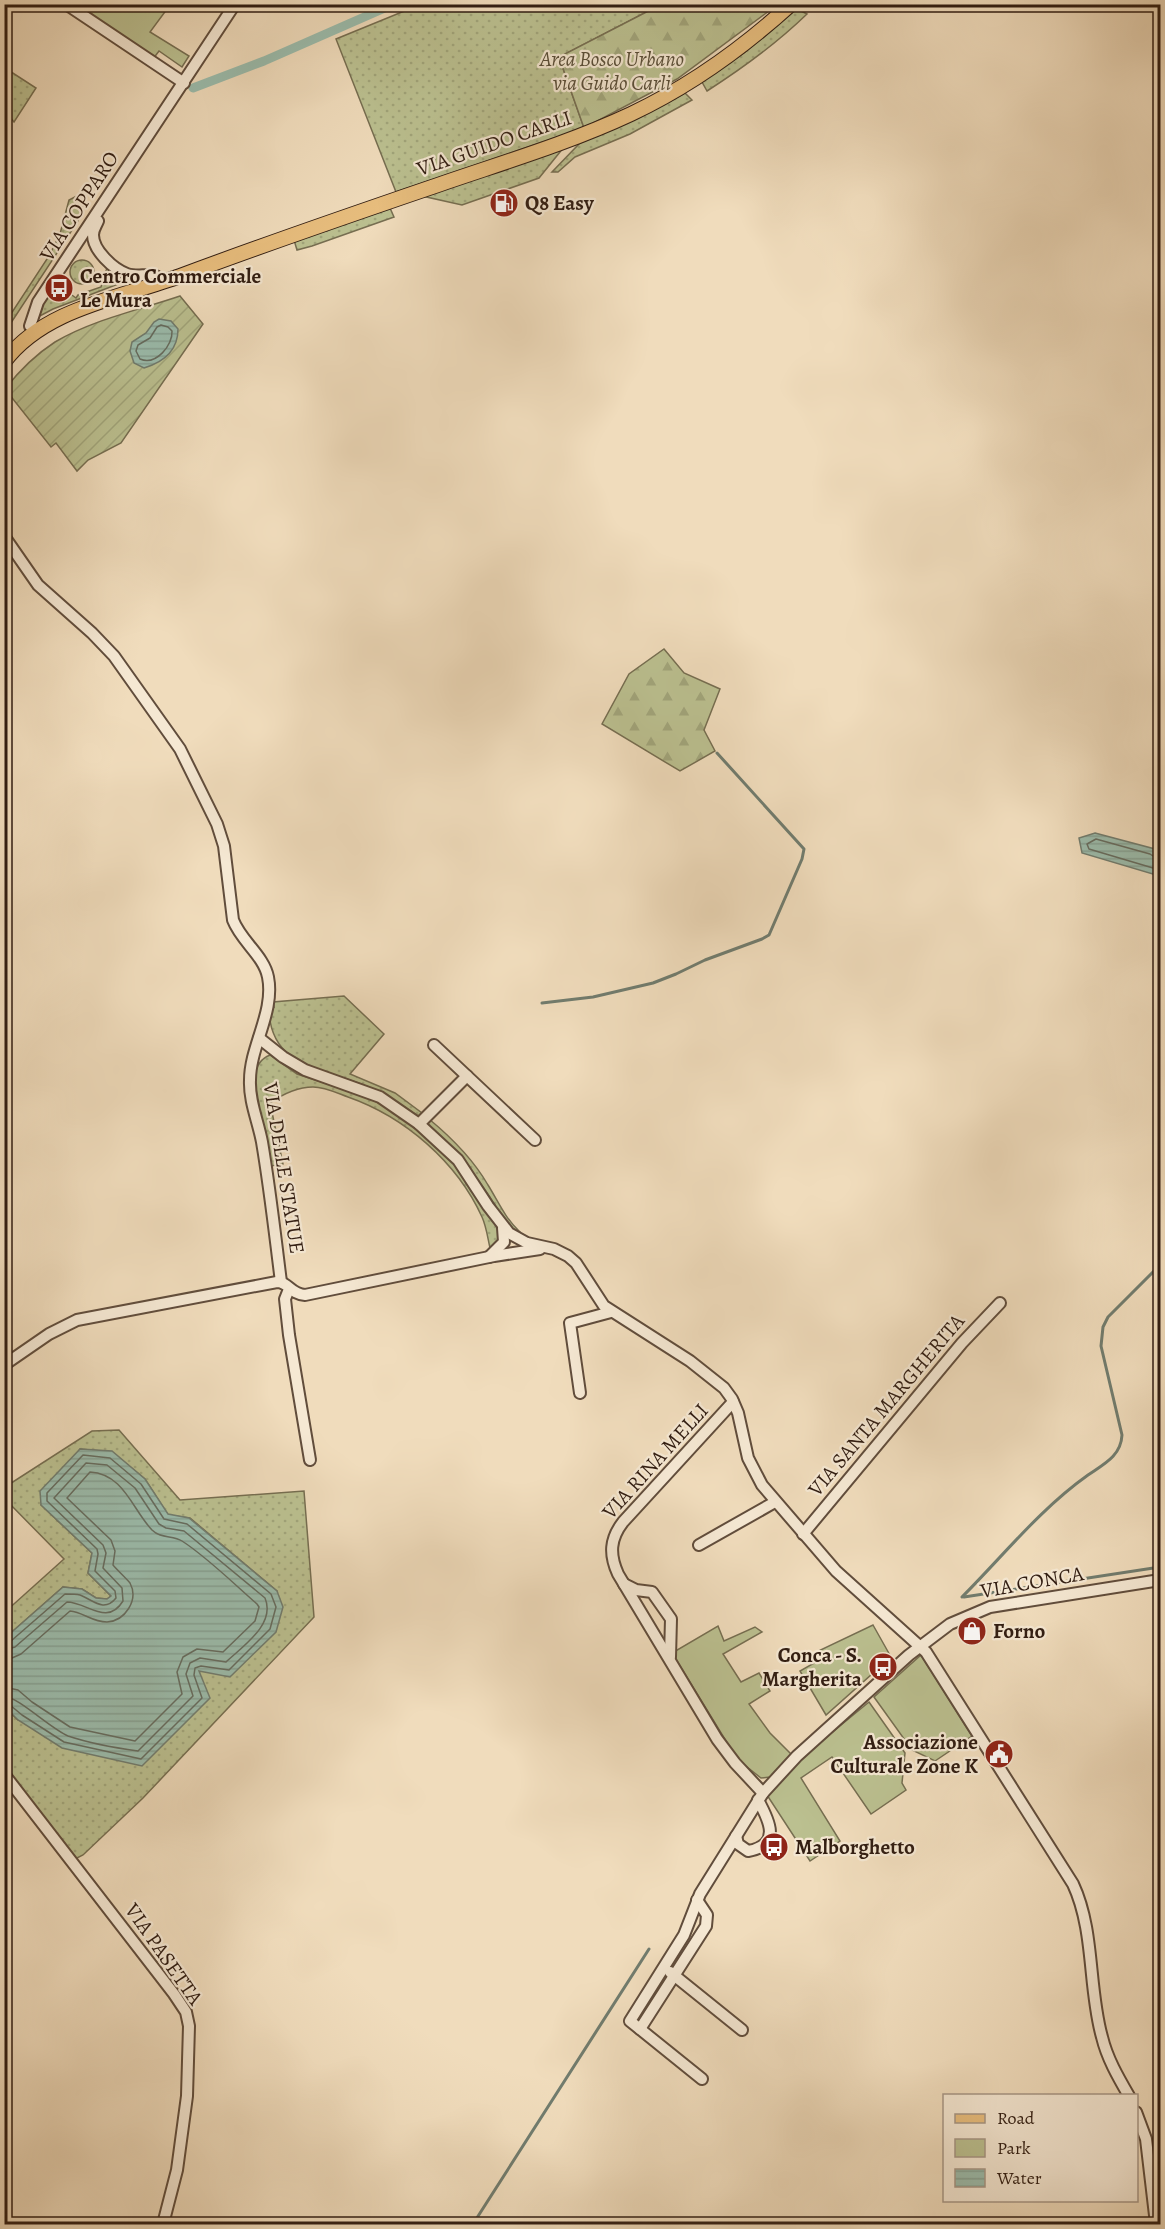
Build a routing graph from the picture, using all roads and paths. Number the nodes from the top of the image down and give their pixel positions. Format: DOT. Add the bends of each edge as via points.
graph roads {
  1 [pos="66,4"];
  2 [pos="235,4"];
  3 [pos="791,4"];
  4 [pos="184,83"];
  5 [pos="166,111"];
  6 [pos="253,248"];
  7 [pos="156,276"];
  8 [pos="30,326"];
  9 [pos="4,349"];
  10 [pos="4,362"];
  11 [pos="4,536"];
  12 [pos="259,1038"];
  13 [pos="434,1045"];
  14 [pos="467,1076"];
  15 [pos="419,1124"];
  16 [pos="535,1140"];
  17 [pos="513,1240"];
  18 [pos="552,1249"];
  19 [pos="512,1253"];
  20 [pos="491,1256"];
  21 [pos="285,1286"];
  22 [pos="1000,1303"];
  23 [pos="611,1312"];
  24 [pos="4,1365"];
  25 [pos="580,1393"];
  26 [pos="734,1402"];
  27 [pos="310,1460"];
  28 [pos="775,1502"];
  29 [pos="802,1534"];
  30 [pos="699,1545"];
  31 [pos="1161,1580"];
  32 [pos="623,1582"];
  33 [pos="920,1646"];
  34 [pos="670,1660"];
  35 [pos="4,1774"];
  36 [pos="760,1796"];
  37 [pos="736,1836"];
  38 [pos="697,1900"];
  39 [pos="664,1967"];
  40 [pos="675,1975"];
  41 [pos="640,2029"];
  42 [pos="742,2030"];
  43 [pos="702,2079"];
  44 [pos="1128,2094"];
  45 [pos="1138,2115"];
  46 [pos="163,2224"];
  47 [pos="1156,2224"];
  1 -- 4 [label="street"];
  2 -- 4 [label="street, VIA COPPARO"];
  3 -- 6 [label="main road, VIA GUIDO CARLI" via="709,70 620,119 561,143"];
  4 -- 5 [label="street, VIA COPPARO"];
  5 -- 7 [label="street, VIA COPPARO" via="93,230 94,244 122,272"];
  5 -- 8 [label="street, VIA COPPARO" via="38,302"];
  6 -- 7 [label="main road, VIA GUIDO CARLI"];
  6 -- 10 [label="main road, VIA GUIDO CARLI" via="61,317 35,331"];
  7 -- 8 [label="main road, VIA GUIDO CARLI" via="63,307"];
  8 -- 9 [label="main road, VIA GUIDO CARLI"];
  11 -- 12 [label="street, VIA DELLE STATUE" via="38,585 114,657 165,726 204,794 224,846 233,920 268,975 269,994"];
  12 -- 15 [label="street" via="304,1070 380,1097"];
  12 -- 21 [label="street, VIA DELLE STATUE" via="250,1069 250,1090"];
  13 -- 14 [label="street"];
  14 -- 15 [label="street"];
  14 -- 16 [label="street"];
  15 -- 17 [label="street" via="458,1160"];
  17 -- 18 [label="street"];
  17 -- 19 [label="street" via="518,1246"];
  17 -- 20 [label="street"];
  18 -- 19 [label="street"];
  18 -- 23 [label="street" via="576,1263"];
  19 -- 20 [label="street"];
  20 -- 21 [label="street" via="308,1294 297,1294"];
  21 -- 24 [label="street" via="77,1320"];
  21 -- 27 [label="street, VIA DELLE STATUE" via="289,1335"];
  22 -- 29 [label="street, VIA SANTA MARGHERITA"];
  23 -- 25 [label="street" via="570,1323"];
  23 -- 26 [label="street" via="706,1371"];
  26 -- 28 [label="street" via="747,1458"];
  26 -- 32 [label="street, VIA RINA MELLI" via="615,1532 612,1553"];
  28 -- 29 [label="street"];
  28 -- 30 [label="street"];
  29 -- 33 [label="street" via="856,1591"];
  31 -- 33 [label="street, VIA CONCA" via="990,1607 957,1620"];
  32 -- 34 [label="street, VIA RINA MELLI"];
  32 -- 34 [label="street" via="631,1589 652,1592 668,1614 672,1625"];
  33 -- 36 [label="street, VIA CONCA" via="797,1756"];
  33 -- 44 [label="street" via="1073,1884 1081,1908 1102,2037"];
  34 -- 36 [label="street, VIA RINA MELLI" via="717,1739"];
  35 -- 46 [label="street, VIA PASETTA" via="186,2012 187,2096 177,2170"];
  36 -- 37 [label="street, VIA CONCA"];
  36 -- 37 [label="street, VIA RINA MELLI" via="770,1822 768,1838 748,1851 738,1845"];
  37 -- 38 [label="street, VIA CONCA"];
  38 -- 39 [label="street, VIA CONCA" via="684,1935"];
  38 -- 40 [label="street" via="707,1915 706,1926"];
  39 -- 40 [label="street"];
  39 -- 41 [label="street, VIA CONCA" via="630,2021"];
  40 -- 41 [label="street"];
  40 -- 42 [label="street"];
  41 -- 43 [label="street"];
  45 -- 47 [label="street" via="1146,2139"];
}
